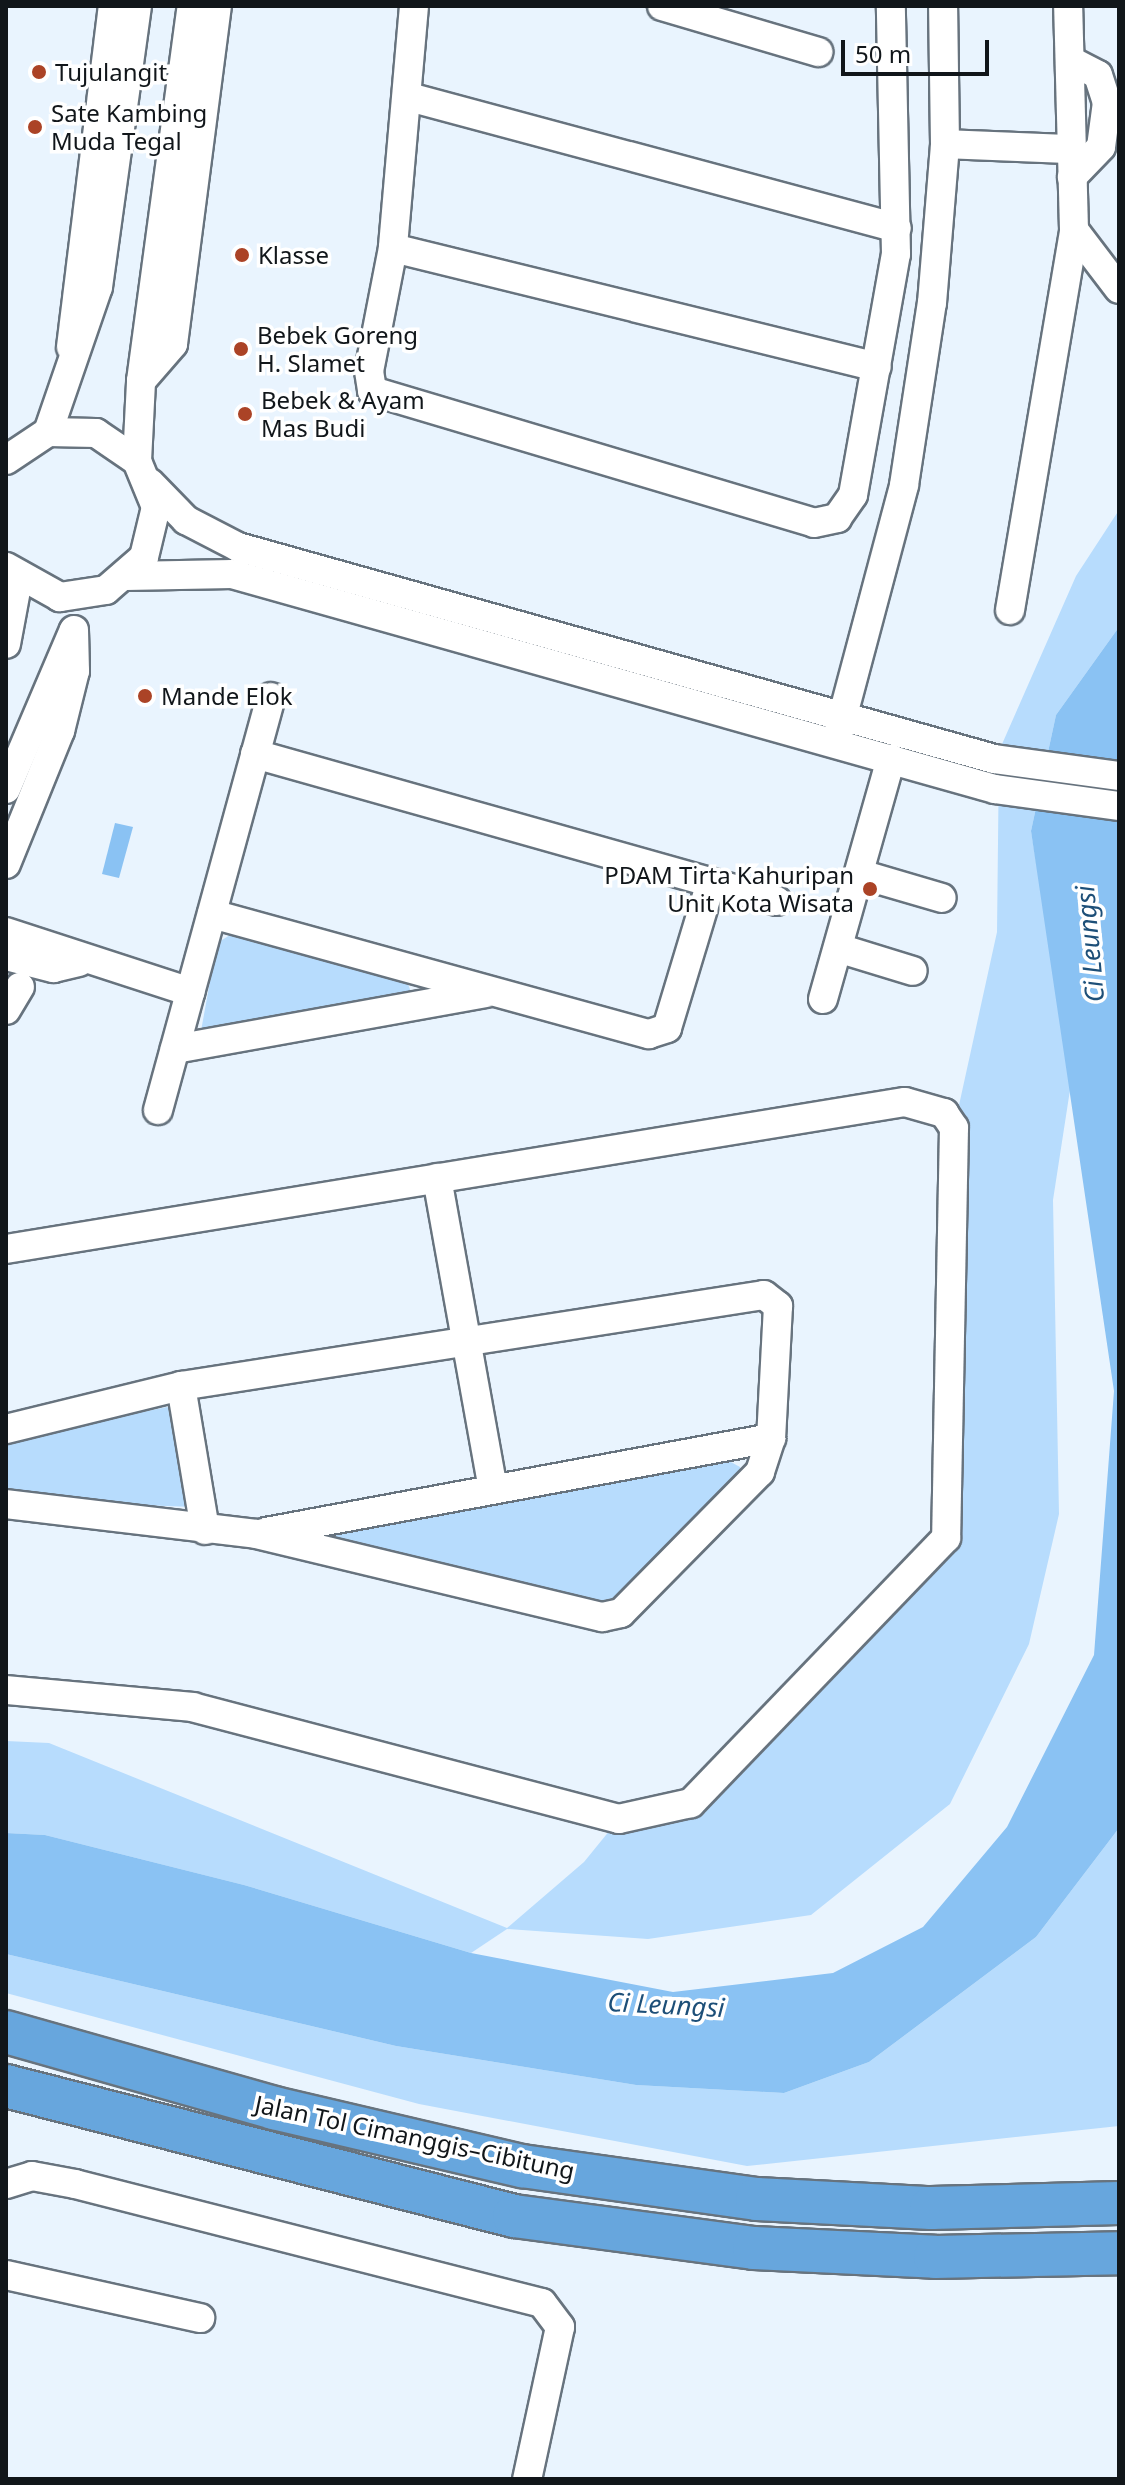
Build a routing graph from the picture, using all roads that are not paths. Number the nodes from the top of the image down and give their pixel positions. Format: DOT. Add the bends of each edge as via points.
graph roads {
  1 [pos="114,6"];
  2 [pos="414,6"];
  3 [pos="662,6"];
  4 [pos="891,6"];
  5 [pos="943,6"];
  6 [pos="1068,6"];
  7 [pos="201,8"];
  8 [pos="728,15"];
  9 [pos="137,18"];
  10 [pos="818,52"];
  11 [pos="409,97"];
  12 [pos="945,144"];
  13 [pos="1072,163"];
  14 [pos="897,228"];
  15 [pos="1074,230"];
  16 [pos="393,248"];
  17 [pos="1119,289"];
  18 [pos="877,367"];
  19 [pos="74,371"];
  20 [pos="48,432"];
  21 [pos="7,458"];
  22 [pos="143,472"];
  23 [pos="12,573"];
  24 [pos="116,583"];
  25 [pos="1010,610"];
  26 [pos="74,630"];
  27 [pos="6,644"];
  28 [pos="271,697"];
  29 [pos="844,713"];
  30 [pos="837,741"];
  31 [pos="255,754"];
  32 [pos="891,758"];
  33 [pos="1119,776"];
  34 [pos="6,789"];
  35 [pos="1119,806"];
  36 [pos="6,864"];
  37 [pos="860,874"];
  38 [pos="711,882"];
  39 [pos="942,898"];
  40 [pos="777,901"];
  41 [pos="212,914"];
  42 [pos="6,932"];
  43 [pos="838,948"];
  44 [pos="6,956"];
  45 [pos="79,962"];
  46 [pos="913,971"];
  47 [pos="495,991"];
  48 [pos="191,992"];
  49 [pos="823,999"];
  50 [pos="175,1049"];
  51 [pos="158,1110"];
  52 [pos="437,1178"];
  53 [pos="6,1249"];
  54 [pos="465,1342"];
  55 [pos="181,1386"];
  56 [pos="6,1429"];
  57 [pos="771,1438"];
  58 [pos="493,1488"];
  59 [pos="6,1504"];
  60 [pos="205,1530"];
  61 [pos="257,1534"];
  62 [pos="6,1690"];
  63 [pos="6,2032"];
  64 [pos="6,2086"];
  65 [pos="6,2184"];
  66 [pos="1119,2203"];
  67 [pos="1119,2253"];
  68 [pos="6,2275"];
  69 [pos="200,2318"];
  70 [pos="527,2479"];
  1 -- 9 [label="street"];
  1 -- 19 [label="street" via="69,325"];
  2 -- 11 [label="street"];
  3 -- 8 [label="street"];
  4 -- 14 [label="street"];
  5 -- 12 [label="street"];
  6 -- 13 [label="street" via="1071,61 1098,75 1107,102 1101,147"];
  7 -- 22 [label="street" via="141,381"];
  8 -- 10 [label="street"];
  9 -- 19 [label="street" via="98,287"];
  11 -- 14 [label="street"];
  11 -- 16 [label="street"];
  12 -- 13 [label="street"];
  12 -- 29 [label="street" via="932,303 904,485"];
  13 -- 15 [label="street"];
  14 -- 18 [label="street"];
  15 -- 17 [label="street"];
  15 -- 25 [label="street"];
  16 -- 18 [label="street"];
  16 -- 18 [label="street" via="369,371 372,391 814,523 837,518 853,495"];
  19 -- 20 [label="street"];
  20 -- 21 [label="street"];
  20 -- 22 [label="street" via="96,433"];
  22 -- 24 [label="street" via="153,533"];
  22 -- 29 [label="street" via="186,520 238,547"];
  23 -- 24 [label="street" via="60,597"];
  23 -- 27 [label="street"];
  24 -- 26 [label="street"];
  24 -- 30 [label="street" via="232,574"];
  26 -- 34 [label="street"];
  26 -- 36 [label="street" via="75,671 60,731"];
  28 -- 31 [label="street"];
  29 -- 30 [label="street"];
  29 -- 33 [label="street" via="994,759"];
  30 -- 32 [label="street"];
  31 -- 38 [label="street"];
  31 -- 41 [label="street"];
  32 -- 35 [label="street" via="1033,794"];
  32 -- 37 [label="street"];
  37 -- 39 [label="street"];
  37 -- 43 [label="street"];
  38 -- 40 [label="street"];
  38 -- 47 [label="street" via="667,1028 649,1034"];
  41 -- 47 [label="street"];
  41 -- 48 [label="street"];
  42 -- 45 [label="street" via="57,945"];
  43 -- 46 [label="street"];
  43 -- 49 [label="street"];
  44 -- 45 [label="street" via="53,968"];
  45 -- 48 [label="street"];
  47 -- 50 [label="street"];
  48 -- 50 [label="street"];
  50 -- 51 [label="street"];
  52 -- 53 [label="street"];
  52 -- 54 [label="street"];
  52 -- 62 [label="street" via="905,1102 944,1113 954,1128 946,1538 691,1803 644,1818 619,1819 193,1707"];
  54 -- 55 [label="street"];
  54 -- 57 [label="street" via="764,1295 778,1306"];
  54 -- 58 [label="street"];
  55 -- 56 [label="street"];
  55 -- 60 [label="street"];
  57 -- 58 [label="street"];
  57 -- 61 [label="street" via="760,1472 643,1596 611,1615"];
  58 -- 61 [label="street"];
  59 -- 60 [label="street"];
  60 -- 61 [label="street"];
  63 -- 66 [label="highway, Jalan Tol Cimanggis–Cibitung" via="274,2108 522,2166 757,2199 931,2208"];
  64 -- 67 [label="highway, Jalan Tol Cimanggis–Cibitung" via="514,2216 754,2248 935,2257"];
  65 -- 70 [label="street" via="32,2176 75,2184 542,2303 560,2327"];
  68 -- 69 [label="street"];
}
